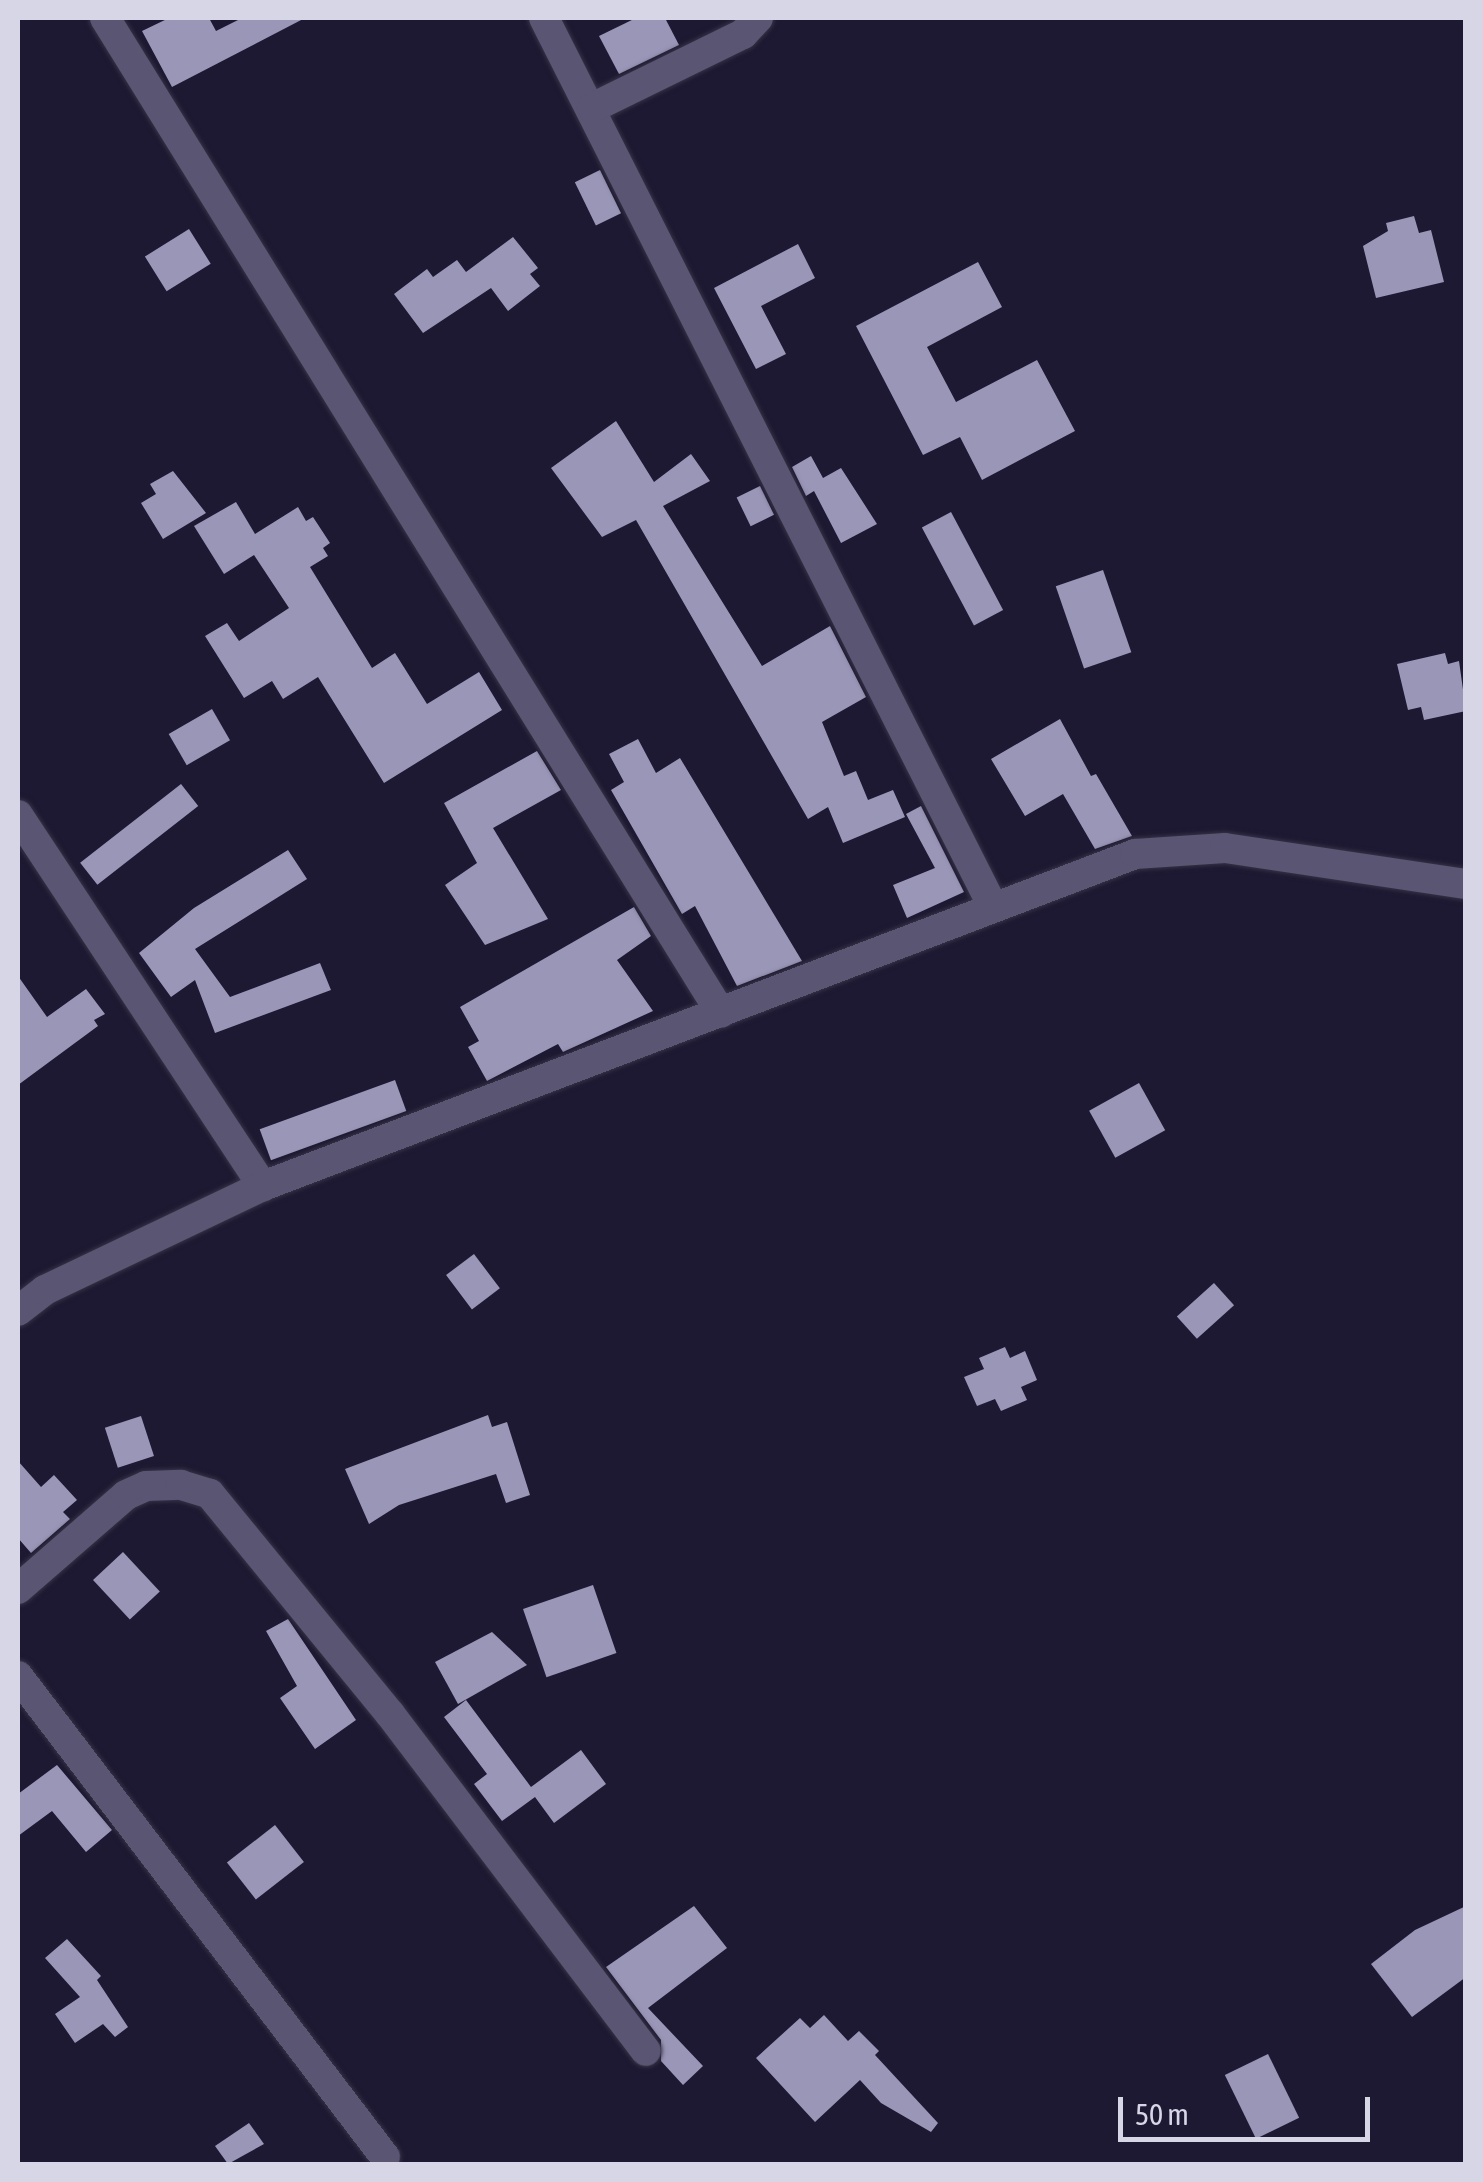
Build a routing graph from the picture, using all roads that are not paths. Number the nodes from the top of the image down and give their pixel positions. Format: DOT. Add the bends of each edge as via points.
graph roads {
  1 [pos="104,18"];
  2 [pos="544,18"];
  3 [pos="758,18"];
  4 [pos="592,108"];
  5 [pos="18,815"];
  6 [pos="1464,888"];
  7 [pos="993,907"];
  8 [pos="721,1013"];
  9 [pos="263,1186"];
  10 [pos="18,1311"];
  11 [pos="18,1589"];
  12 [pos="18,1676"];
  13 [pos="646,2052"];
  14 [pos="385,2157"];
  1 -- 8 [label="street"];
  2 -- 4 [label="street"];
  3 -- 4 [label="street" via="743,34"];
  4 -- 7 [label="street"];
  5 -- 9 [label="street"];
  6 -- 7 [label="street" via="1181,847 1135,854"];
  7 -- 8 [label="street"];
  8 -- 9 [label="street"];
  9 -- 10 [label="street" via="46,1290"];
  11 -- 13 [label="street" via="126,1495 180,1484 210,1494 390,1714"];
  12 -- 14 [label="street"];
}
